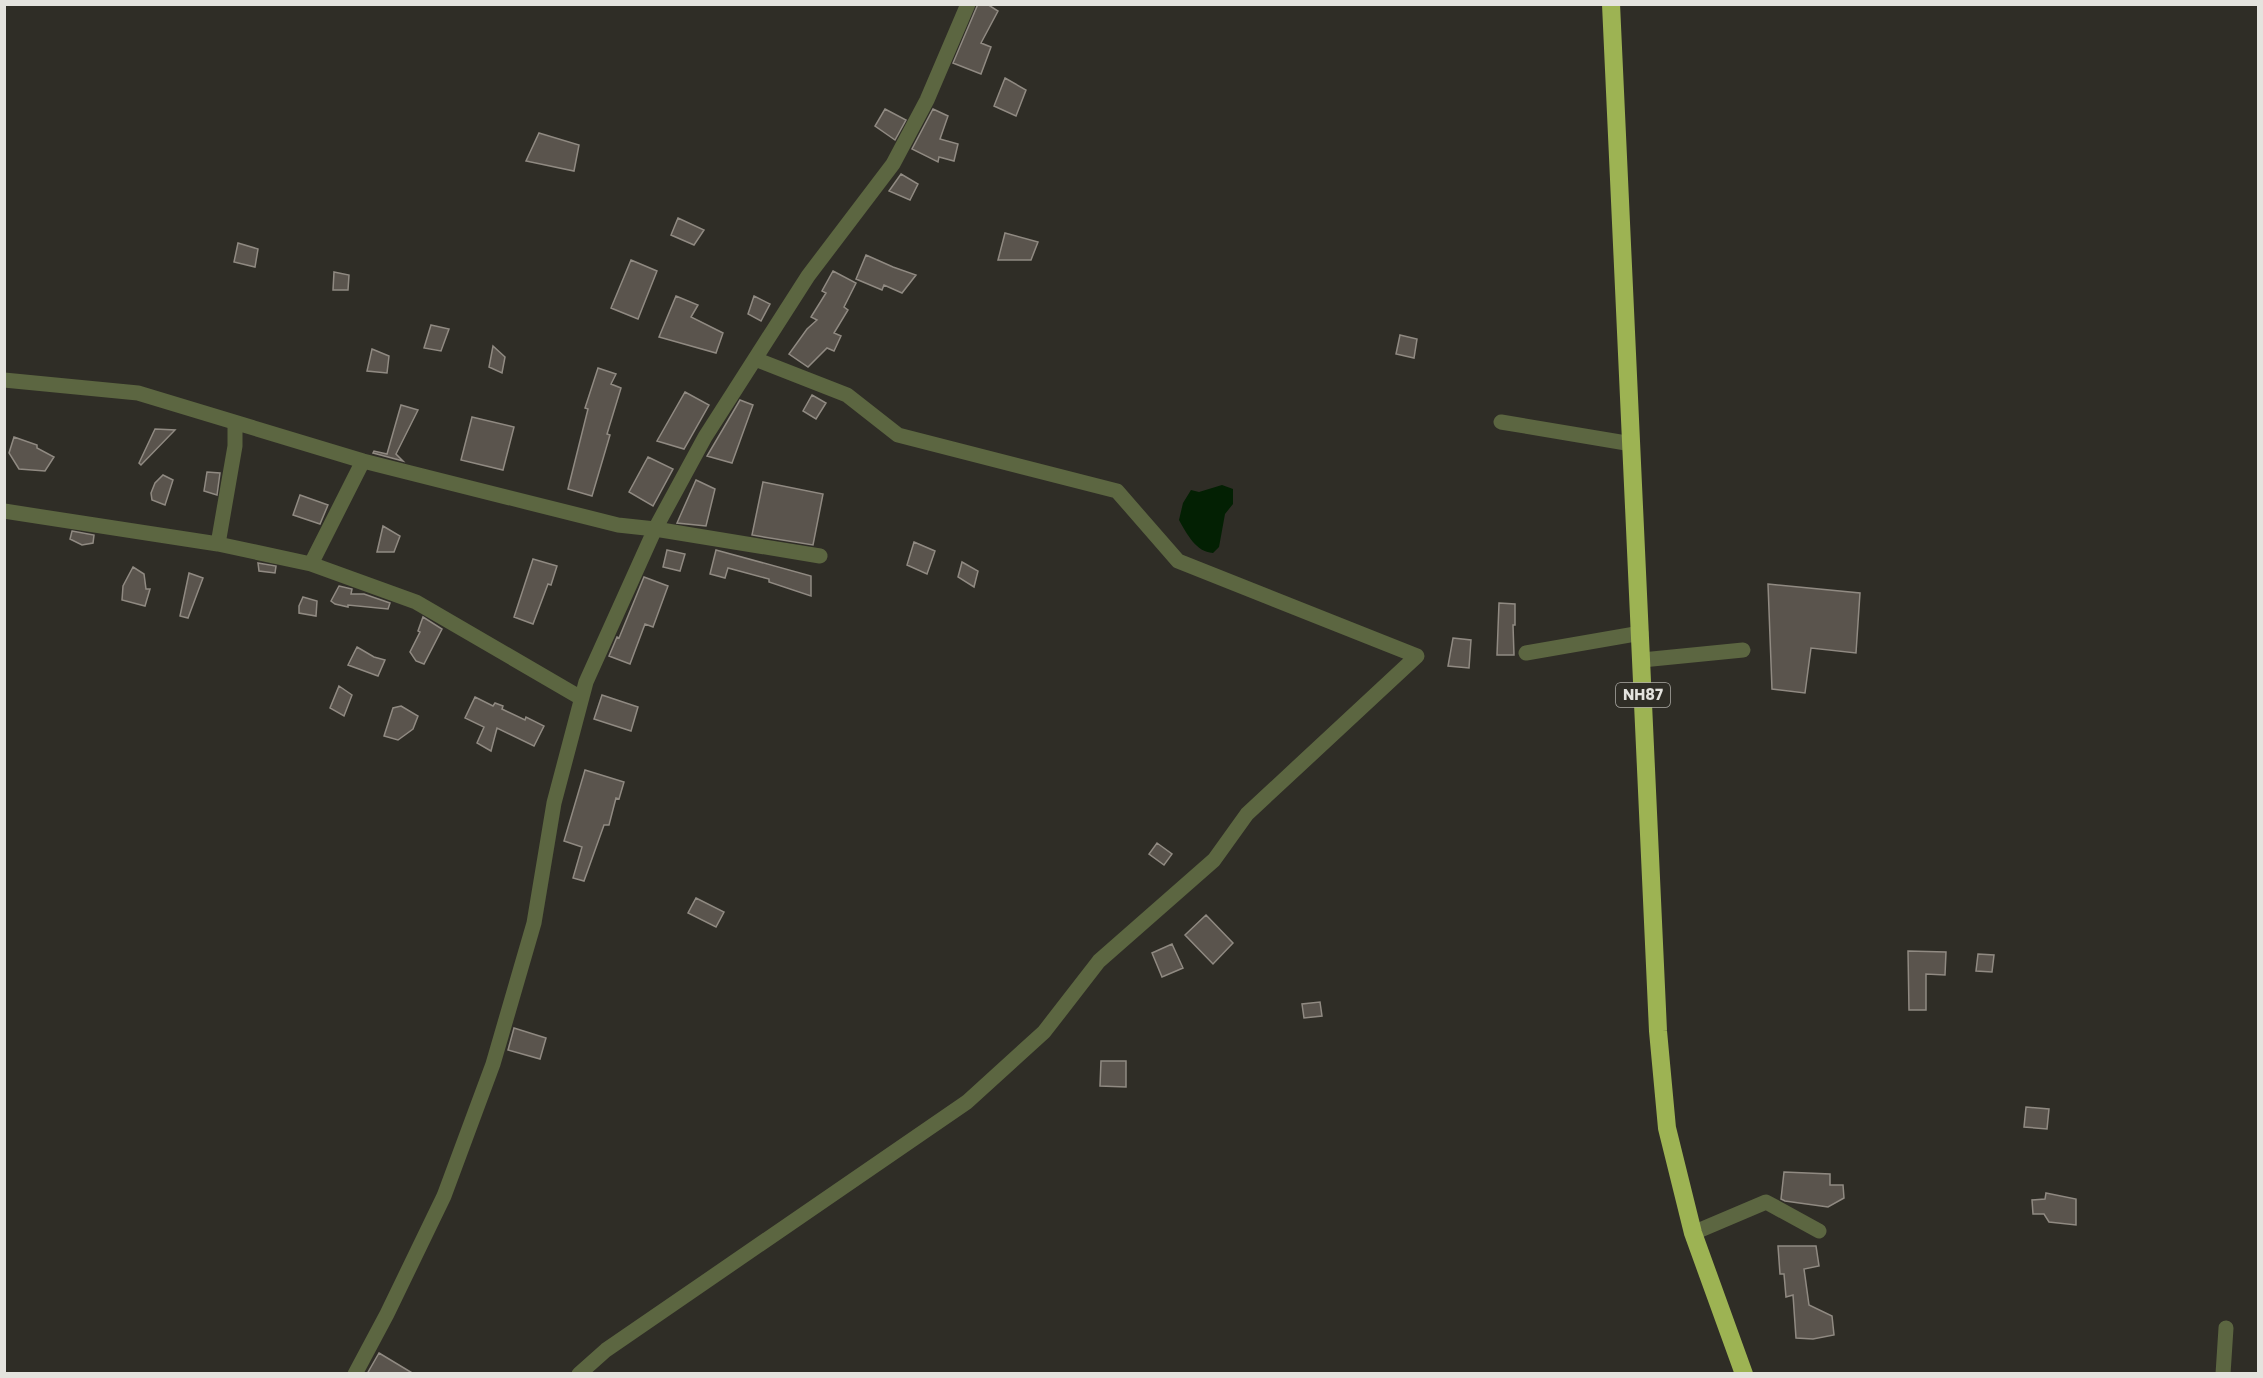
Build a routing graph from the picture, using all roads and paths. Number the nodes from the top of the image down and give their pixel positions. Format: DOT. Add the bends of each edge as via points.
graph roads {
  1 [pos="968,4"];
  2 [pos="1611,4"];
  3 [pos="755,359"];
  4 [pos="4,380"];
  5 [pos="1501,422"];
  6 [pos="235,424"];
  7 [pos="1632,444"];
  8 [pos="363,461"];
  9 [pos="4,511"];
  10 [pos="655,529"];
  11 [pos="218,544"];
  12 [pos="820,556"];
  13 [pos="311,564"];
  14 [pos="1641,633"];
  15 [pos="1743,650"];
  16 [pos="1526,653"];
  17 [pos="1642,660"];
  18 [pos="581,698"];
  19 [pos="1819,1230"];
  20 [pos="1693,1233"];
  21 [pos="2226,1328"];
  22 [pos="355,1374"];
  23 [pos="579,1374"];
  24 [pos="1744,1374"];
  25 [pos="2223,1374"];
  1 -- 3 [label="street" via="927,100 893,164 808,276"];
  2 -- 7 [label="highway, NH87"];
  3 -- 10 [label="street" via="705,437"];
  3 -- 23 [label="street" via="847,396 898,435 1117,491 1178,561 1417,657 1246,814 1214,860 1099,961 1044,1032 967,1102 616,1344"];
  4 -- 6 [label="street" via="138,393"];
  5 -- 7 [label="street"];
  6 -- 8 [label="street"];
  6 -- 11 [label="street" via="235,446"];
  7 -- 14 [label="highway, NH87"];
  8 -- 10 [label="street" via="618,525"];
  8 -- 13 [label="street"];
  9 -- 11 [label="street"];
  10 -- 12 [label="street"];
  10 -- 18 [label="street"];
  11 -- 13 [label="street"];
  13 -- 18 [label="street" via="416,602"];
  14 -- 16 [label="street"];
  14 -- 17 [label="highway, NH87"];
  15 -- 17 [label="street"];
  17 -- 20 [label="highway, NH87" via="1658,1031 1667,1128"];
  18 -- 22 [label="street" via="554,803 534,922 493,1064 444,1196"];
  19 -- 20 [label="street" via="1766,1202"];
  20 -- 24 [label="highway, NH87"];
  21 -- 25 [label="street"];
}
